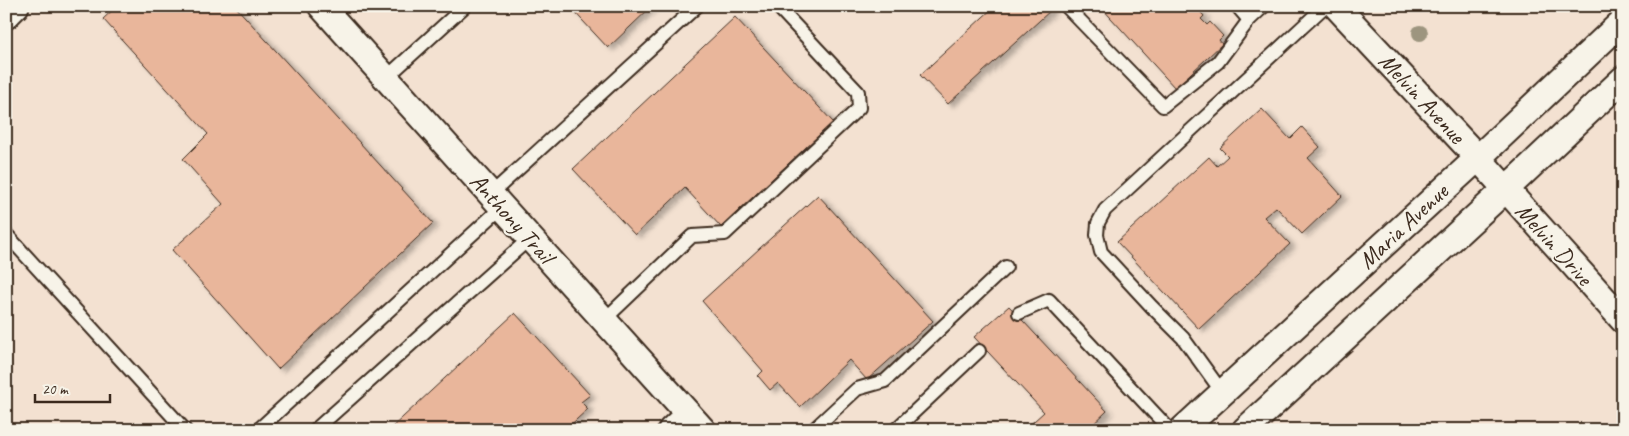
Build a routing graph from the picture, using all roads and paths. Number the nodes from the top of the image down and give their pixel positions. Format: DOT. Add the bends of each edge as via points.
graph roads {
  1 [pos="16,6"];
  2 [pos="321,6"];
  3 [pos="465,6"];
  4 [pos="697,6"];
  5 [pos="777,6"];
  6 [pos="1066,6"];
  7 [pos="1237,6"];
  8 [pos="1264,6"];
  9 [pos="1325,6"];
  10 [pos="1336,6"];
  11 [pos="6,16"];
  12 [pos="1249,20"];
  13 [pos="1623,21"];
  14 [pos="386,78"];
  15 [pos="1623,79"];
  16 [pos="1478,158"];
  17 [pos="1505,190"];
  18 [pos="497,201"];
  19 [pos="6,234"];
  20 [pos="530,238"];
  21 [pos="1006,267"];
  22 [pos="1019,313"];
  23 [pos="604,320"];
  24 [pos="1623,320"];
  25 [pos="979,351"];
  26 [pos="1222,392"];
  27 [pos="688,424"];
  28 [pos="185,430"];
  29 [pos="258,430"];
  30 [pos="316,430"];
  31 [pos="813,430"];
  32 [pos="895,430"];
  33 [pos="1170,430"];
  34 [pos="1182,430"];
  35 [pos="1245,430"];
  1 -- 11 [label="street"];
  2 -- 14 [label="street, Anthony Trail"];
  3 -- 14 [label="lane"];
  4 -- 18 [label="lane"];
  5 -- 23 [label="lane" via="858,92 859,108 725,234 692,236"];
  6 -- 12 [label="lane" via="1163,106 1218,62"];
  7 -- 12 [label="lane"];
  8 -- 12 [label="lane"];
  9 -- 26 [label="lane" via="1104,210 1098,223 1101,252 1183,338"];
  10 -- 16 [label="street, Melvin Avenue"];
  13 -- 16 [label="street, Maria Avenue"];
  14 -- 18 [label="street, Anthony Trail"];
  15 -- 17 [label="street, Maria Avenue"];
  16 -- 17 [label="street, Melvin Avenue"];
  16 -- 26 [label="street, Maria Avenue"];
  17 -- 24 [label="street, Melvin Drive"];
  17 -- 35 [label="street, Maria Avenue"];
  18 -- 20 [label="street, Anthony Trail"];
  18 -- 29 [label="lane"];
  19 -- 28 [label="lane"];
  20 -- 23 [label="street, Anthony Trail"];
  20 -- 30 [label="lane"];
  21 -- 31 [label="lane" via="885,382 857,389"];
  22 -- 33 [label="lane" via="1049,300"];
  23 -- 27 [label="street, Anthony Trail"];
  25 -- 32 [label="lane"];
  26 -- 34 [label="street, Maria Avenue"];
}
